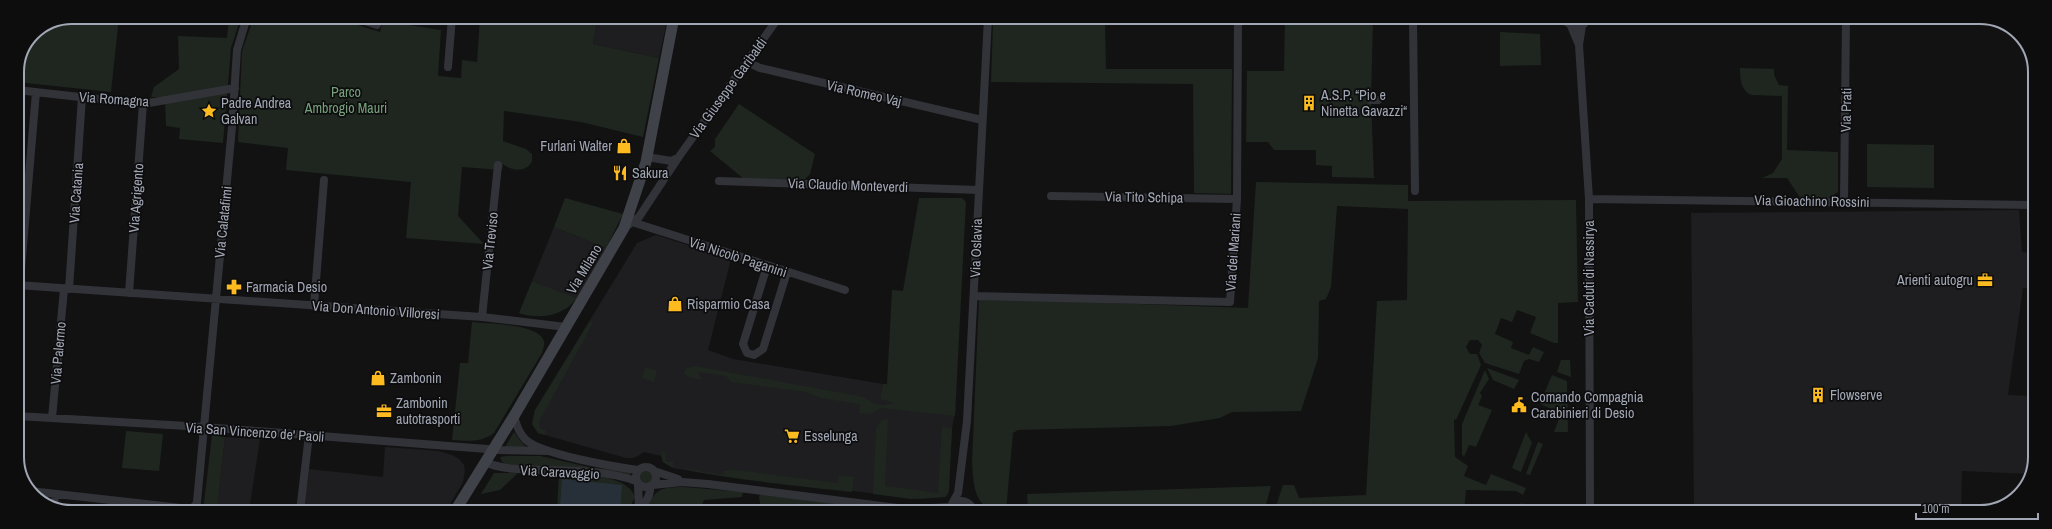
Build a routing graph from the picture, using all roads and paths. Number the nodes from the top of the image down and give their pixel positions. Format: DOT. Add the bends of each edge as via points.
graph roads {
  1 [pos="245,24"];
  2 [pos="451,24"];
  3 [pos="673,24"];
  4 [pos="774,24"];
  5 [pos="988,24"];
  6 [pos="1238,24"];
  7 [pos="1413,24"];
  8 [pos="1570,24"];
  9 [pos="1571,24"];
  10 [pos="1582,24"];
  11 [pos="1584,24"];
  12 [pos="1846,24"];
  13 [pos="1579,45"];
  14 [pos="747,62"];
  15 [pos="448,67"];
  16 [pos="235,88"];
  17 [pos="24,91"];
  18 [pos="36,92"];
  19 [pos="82,97"];
  20 [pos="143,104"];
  21 [pos="982,120"];
  22 [pos="647,157"];
  23 [pos="678,158"];
  24 [pos="498,165"];
  25 [pos="324,180"];
  26 [pos="719,181"];
  27 [pos="978,190"];
  28 [pos="1415,191"];
  29 [pos="1051,196"];
  30 [pos="1237,199"];
  31 [pos="1589,199"];
  32 [pos="1844,201"];
  33 [pos="2028,205"];
  34 [pos="628,225"];
  35 [pos="24,228"];
  36 [pos="767,266"];
  37 [pos="787,272"];
  38 [pos="24,285"];
  39 [pos="67,289"];
  40 [pos="845,290"];
  41 [pos="129,293"];
  42 [pos="974,296"];
  43 [pos="215,299"];
  44 [pos="314,306"];
  45 [pos="482,317"];
  46 [pos="566,327"];
  47 [pos="24,416"];
  48 [pos="514,416"];
  49 [pos="52,418"];
  50 [pos="204,427"];
  51 [pos="309,436"];
  52 [pos="493,449"];
  53 [pos="549,451"];
  54 [pos="485,462"];
  55 [pos="638,470"];
  56 [pos="654,471"];
  57 [pos="961,477"];
  58 [pos="637,483"];
  59 [pos="708,484"];
  60 [pos="652,486"];
  61 [pos="39,492"];
  62 [pos="55,494"];
  63 [pos="54,501"];
  64 [pos="969,503"];
  65 [pos="154,505"];
  66 [pos="196,505"];
  67 [pos="301,505"];
  68 [pos="459,505"];
  69 [pos="638,505"];
  70 [pos="642,505"];
  71 [pos="876,505"];
  72 [pos="951,505"];
  73 [pos="953,505"];
  74 [pos="1590,505"];
  1 -- 16 [label="street, Via Calatafimi" via="237,50"];
  2 -- 15 [label="street"];
  3 -- 22 [label="main road, Via Milano"];
  4 -- 14 [label="street, Via Giuseppe Garibaldi"];
  5 -- 21 [label="street, Via Oslavia"];
  6 -- 30 [label="street, Via dei Mariani"];
  7 -- 28 [label="street"];
  8 -- 13 [label="street"];
  9 -- 10 [label="street" via="1575,29"];
  11 -- 13 [label="street"];
  12 -- 32 [label="street, Via Prati"];
  13 -- 31 [label="street, Via Caduti di Nassirya"];
  14 -- 21 [label="street, Via Romeo Vaj" via="760,68"];
  14 -- 23 [label="street, Via Giuseppe Garibaldi"];
  16 -- 20 [label="street, Via Romagna"];
  16 -- 43 [label="street, Via Calatafimi"];
  17 -- 18 [label="street, Via Romagna"];
  18 -- 19 [label="street, Via Romagna"];
  18 -- 35 [label="street"];
  19 -- 20 [label="street, Via Romagna"];
  19 -- 39 [label="street, Via Catania"];
  20 -- 41 [label="street, Via Agrigento"];
  21 -- 27 [label="street, Via Oslavia"];
  22 -- 23 [label="street" via="671,161"];
  22 -- 34 [label="main road, Via Milano"];
  23 -- 34 [label="street, Via Giuseppe Garibaldi" via="639,217"];
  24 -- 45 [label="street, Via Treviso"];
  25 -- 44 [label="street"];
  26 -- 27 [label="street, Via Claudio Monteverdi"];
  27 -- 42 [label="street, Via Oslavia"];
  29 -- 30 [label="street, Via Tito Schipa"];
  30 -- 42 [label="street, Via dei Mariani" via="1230,302"];
  31 -- 32 [label="street, Via Gioachino Rossini"];
  31 -- 74 [label="street, Via Caduti di Nassirya"];
  32 -- 33 [label="street, Via Gioachino Rossini"];
  34 -- 36 [label="street, Via Nicolò Paganini"];
  34 -- 46 [label="main road, Via Milano"];
  36 -- 37 [label="street, Via Nicolò Paganini"];
  36 -- 37 [label="street" via="743,344 747,353 754,355 763,349"];
  37 -- 40 [label="street, Via Nicolò Paganini"];
  38 -- 39 [label="street, Via Don Antonio Villoresi"];
  39 -- 41 [label="street, Via Don Antonio Villoresi"];
  39 -- 49 [label="street, Via Palermo"];
  41 -- 43 [label="street, Via Don Antonio Villoresi"];
  42 -- 57 [label="street, Via Oslavia"];
  43 -- 44 [label="street, Via Don Antonio Villoresi"];
  43 -- 50 [label="street, Via Calatafimi"];
  44 -- 45 [label="street, Via Don Antonio Villoresi"];
  45 -- 46 [label="street, Via Don Antonio Villoresi"];
  46 -- 48 [label="main road, Via Milano"];
  47 -- 49 [label="street, Via San Vincenzo de' Paoli"];
  48 -- 52 [label="main road, Via Milano"];
  48 -- 53 [label="street, Via Caravaggio" via="525,439"];
  49 -- 50 [label="street, Via San Vincenzo de' Paoli"];
  50 -- 51 [label="street, Via San Vincenzo de' Paoli"];
  50 -- 66 [label="street, Via Calatafimi"];
  51 -- 52 [label="street, Via San Vincenzo de' Paoli"];
  51 -- 67 [label="street"];
  52 -- 53 [label="street, Via Caravaggio"];
  52 -- 54 [label="main road, Via Milano"];
  53 -- 55 [label="street, Via Caravaggio"];
  54 -- 58 [label="street, Via Caravaggio" via="502,468 618,476"];
  54 -- 68 [label="main road, Via Milano"];
  55 -- 56 [label="street" via="648,467"];
  55 -- 58 [label="street"];
  56 -- 59 [label="street" via="667,477"];
  56 -- 60 [label="street" via="656,478"];
  57 -- 64 [label="street, Via Oslavia" via="963,491"];
  57 -- 72 [label="street, Via Oslavia" via="957,497"];
  58 -- 60 [label="street" via="643,487"];
  58 -- 69 [label="street"];
  59 -- 60 [label="street" via="682,482"];
  59 -- 71 [label="street"];
  60 -- 70 [label="street"];
  61 -- 62 [label="street, Via Calatafimi"];
  62 -- 63 [label="street"];
  62 -- 65 [label="street, Via Calatafimi"];
  64 -- 73 [label="street" via="960,500"];
}
